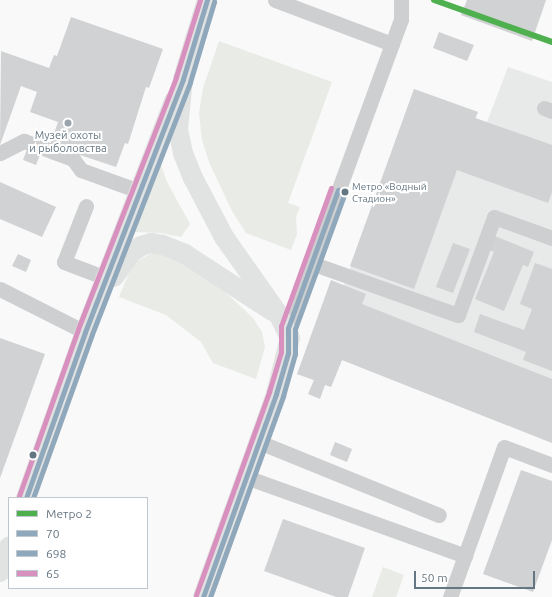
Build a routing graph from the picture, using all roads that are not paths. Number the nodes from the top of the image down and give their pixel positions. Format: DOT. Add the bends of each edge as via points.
graph roads {
  1 [pos="208,0"];
  2 [pos="275,0"];
  3 [pos="401,0"];
  4 [pos="392,44"];
  5 [pos="183,79"];
  6 [pos="0,153"];
  7 [pos="139,191"];
  8 [pos="86,206"];
  9 [pos="552,238"];
  10 [pos="312,263"];
  11 [pos="106,278"];
  12 [pos="0,289"];
  13 [pos="98,300"];
  14 [pos="283,321"];
  15 [pos="85,332"];
  16 [pos="259,442"];
  17 [pos="552,464"];
  18 [pos="246,477"];
  19 [pos="26,497"];
  20 [pos="439,515"];
  21 [pos="8,550"];
  22 [pos="465,556"];
  23 [pos="0,572"];
  24 [pos="203,597"];
  25 [pos="450,597"];
  1 -- 5 [label="main road"];
  2 -- 4 [label="lane"];
  3 -- 4 [label="lane" via="401,20"];
  4 -- 10 [label="lane"];
  5 -- 7 [label="main road"];
  5 -- 14 [label="main road" via="178,129 183,153 193,178 224,238"];
  6 -- 7 [label="lane" via="24,141 73,159 81,170"];
  7 -- 11 [label="main road"];
  8 -- 11 [label="lane" via="64,262"];
  9 -- 10 [label="lane" via="494,216 458,316"];
  10 -- 14 [label="lane"];
  11 -- 13 [label="main road"];
  12 -- 15 [label="lane"];
  13 -- 14 [label="main road" via="132,253 151,243 185,254"];
  13 -- 15 [label="main road"];
  14 -- 16 [label="main road" via="290,338 288,353"];
  15 -- 19 [label="main road"];
  16 -- 18 [label="main road"];
  16 -- 20 [label="lane"];
  17 -- 22 [label="lane" via="504,447"];
  18 -- 22 [label="lane"];
  18 -- 24 [label="main road"];
  21 -- 23 [label="main road"];
  22 -- 25 [label="lane"];
}
